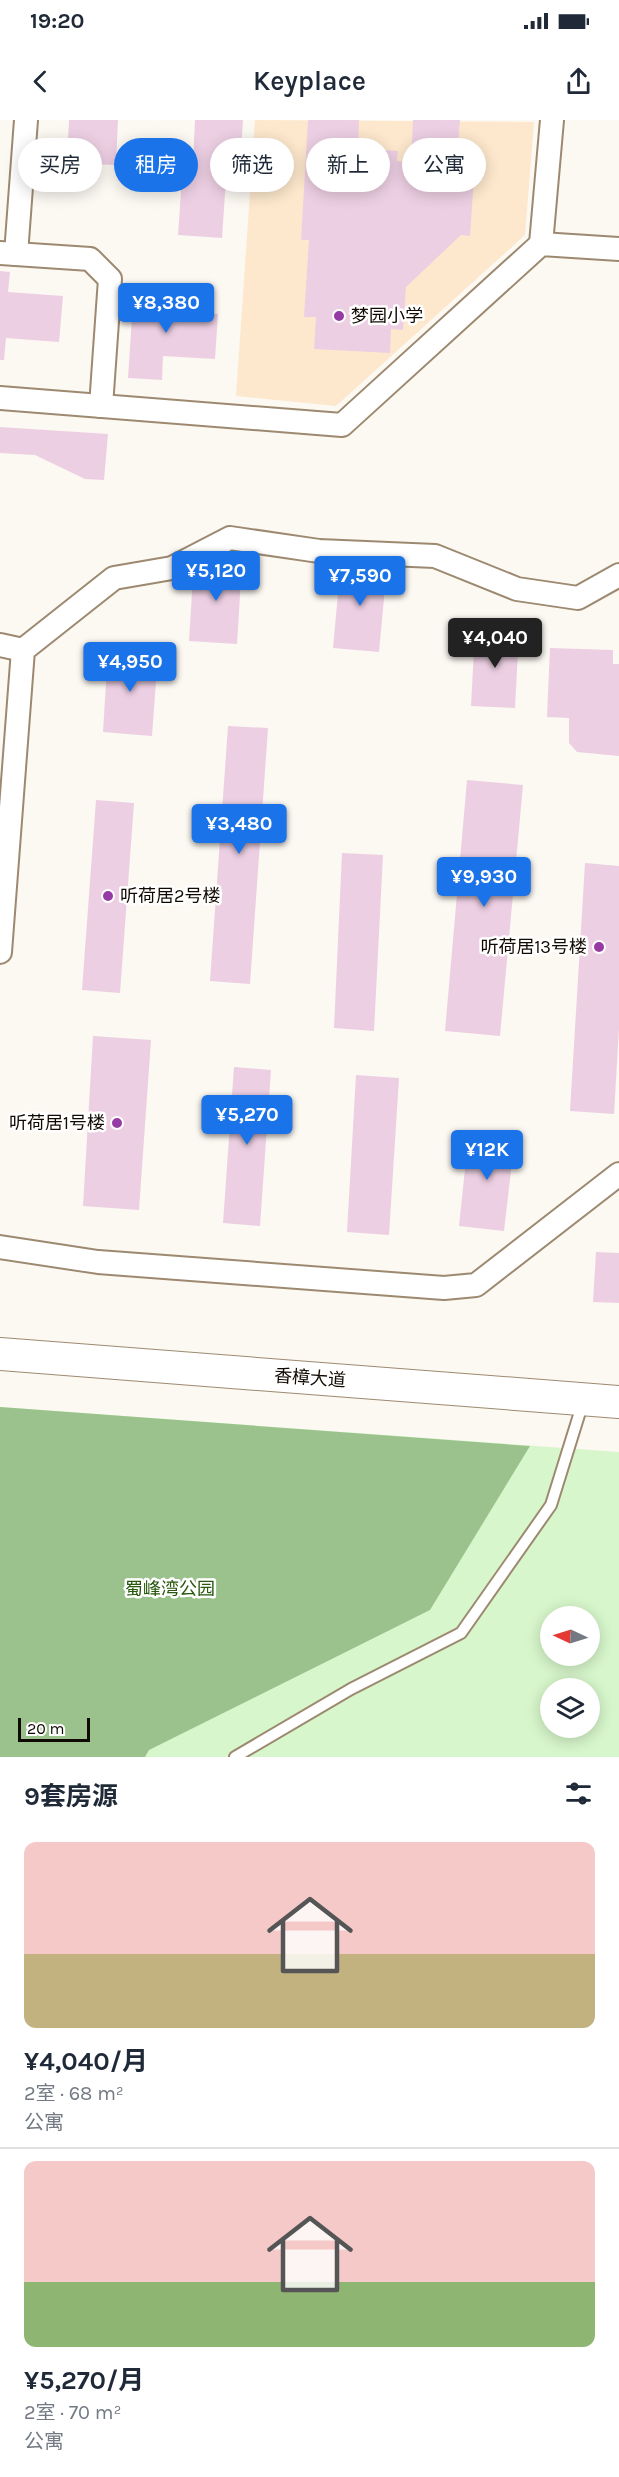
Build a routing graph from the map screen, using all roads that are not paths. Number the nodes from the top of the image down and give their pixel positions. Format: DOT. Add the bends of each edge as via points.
graph roads {
  1 [pos="26,120"];
  2 [pos="552,120"];
  3 [pos="541,244"];
  4 [pos="619,249"];
  5 [pos="8,254"];
  6 [pos="0,398"];
  7 [pos="101,406"];
  8 [pos="619,575"];
  9 [pos="0,645"];
  10 [pos="23,650"];
  11 [pos="0,952"];
  12 [pos="619,1174"];
  13 [pos="0,1247"];
  14 [pos="0,1354"];
  15 [pos="0,1373"];
  16 [pos="619,1402"];
  17 [pos="579,1415"];
  18 [pos="619,1418"];
  19 [pos="235,1757"];
  1 -- 5 [label="street"];
  2 -- 3 [label="street"];
  3 -- 4 [label="street"];
  3 -- 7 [label="street" via="342,425"];
  5 -- 7 [label="street" via="90,259 110,279"];
  6 -- 7 [label="street"];
  8 -- 10 [label="street" via="578,598 517,589 435,556 319,551 230,538 172,568 114,578"];
  9 -- 10 [label="street"];
  10 -- 11 [label="street"];
  12 -- 13 [label="street" via="476,1285 444,1288 98,1262"];
  14 -- 16 [label="street, 香樟大道"];
  15 -- 17 [label="street, 香樟大道"];
  17 -- 18 [label="street, 香樟大道"];
  17 -- 19 [label="lane" via="551,1505 461,1633 351,1689"];
}
